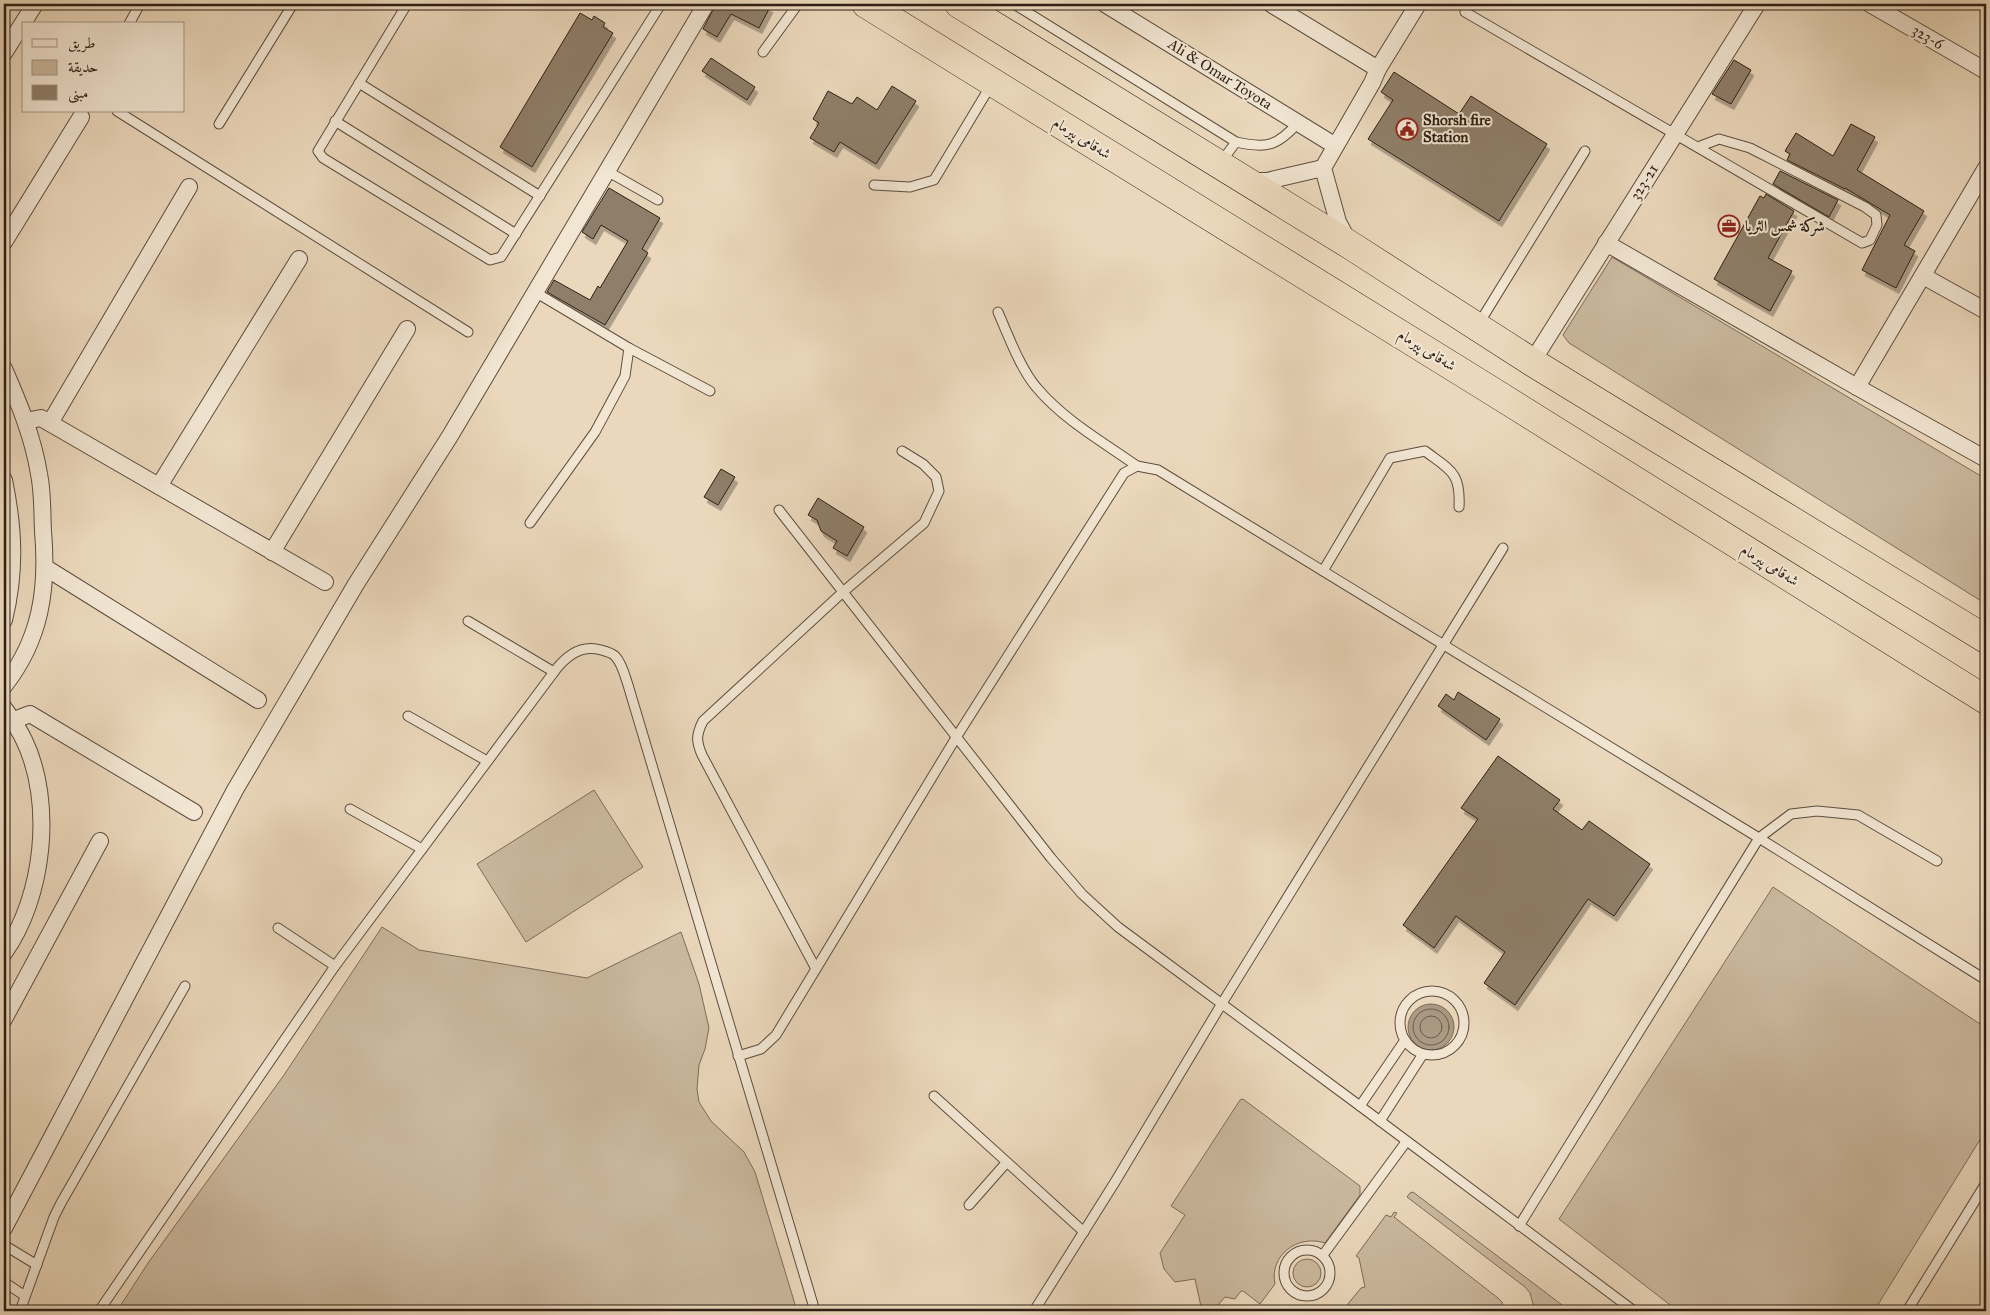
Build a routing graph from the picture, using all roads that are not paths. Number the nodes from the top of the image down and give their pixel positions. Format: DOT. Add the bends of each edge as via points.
graph roads {
  1 [pos="34,4"];
  2 [pos="140,4"];
  3 [pos="293,4"];
  4 [pos="407,4"];
  5 [pos="661,4"];
  6 [pos="706,4"];
  7 [pos="798,4"];
  8 [pos="866,4"];
  9 [pos="959,4"];
  10 [pos="1014,4"];
  11 [pos="1105,4"];
  12 [pos="1271,4"];
  13 [pos="1418,4"];
  14 [pos="1757,4"];
  15 [pos="1870,4"];
  16 [pos="1466,12"];
  17 [pos="23,22"];
  18 [pos="129,22"];
  19 [pos="22,24"];
  20 [pos="763,52"];
  21 [pos="4,54"];
  22 [pos="1378,69"];
  23 [pos="1986,71"];
  24 [pos="359,83"];
  25 [pos="992,83"];
  26 [pos="119,112"];
  27 [pos="81,117"];
  28 [pos="336,121"];
  29 [pos="1298,122"];
  30 [pos="219,124"];
  31 [pos="1675,134"];
  32 [pos="1236,142"];
  33 [pos="1334,145"];
  34 [pos="1698,147"];
  35 [pos="1585,151"];
  36 [pos="1219,165"];
  37 [pos="1323,168"];
  38 [pos="1986,168"];
  39 [pos="607,171"];
  40 [pos="1247,181"];
  41 [pos="874,185"];
  42 [pos="189,187"];
  43 [pos="540,196"];
  44 [pos="658,200"];
  45 [pos="516,234"];
  46 [pos="4,242"];
  47 [pos="1606,243"];
  48 [pos="1350,246"];
  49 [pos="299,259"];
  50 [pos="1923,276"];
  51 [pos="535,292"];
  52 [pos="1986,311"];
  53 [pos="998,312"];
  54 [pos="1477,327"];
  55 [pos="407,330"];
  56 [pos="468,332"];
  57 [pos="629,348"];
  58 [pos="1532,362"];
  59 [pos="4,372"];
  60 [pos="1857,388"];
  61 [pos="710,391"];
  62 [pos="26,421"];
  63 [pos="50,423"];
  64 [pos="902,451"];
  65 [pos="1986,459"];
  66 [pos="1137,466"];
  67 [pos="4,480"];
  68 [pos="159,486"];
  69 [pos="1460,507"];
  70 [pos="779,510"];
  71 [pos="530,523"];
  72 [pos="1503,548"];
  73 [pos="272,552"];
  74 [pos="46,568"];
  75 [pos="1323,572"];
  76 [pos="325,582"];
  77 [pos="843,592"];
  78 [pos="6,597"];
  79 [pos="4,620"];
  80 [pos="468,621"];
  81 [pos="1986,639"];
  82 [pos="1444,646"];
  83 [pos="554,672"];
  84 [pos="4,686"];
  85 [pos="258,700"];
  86 [pos="1986,700"];
  87 [pos="8,714"];
  88 [pos="408,716"];
  89 [pos="957,736"];
  90 [pos="487,762"];
  91 [pos="350,809"];
  92 [pos="194,812"];
  93 [pos="1759,838"];
  94 [pos="100,841"];
  95 [pos="422,849"];
  96 [pos="1937,861"];
  97 [pos="278,928"];
  98 [pos="4,953"];
  99 [pos="335,966"];
  100 [pos="816,969"];
  101 [pos="1986,980"];
  102 [pos="185,986"];
  103 [pos="1221,1005"];
  104 [pos="4,1019"];
  105 [pos="1404,1040"];
  106 [pos="1423,1054"];
  107 [pos="738,1056"];
  108 [pos="934,1096"];
  109 [pos="1360,1106"];
  110 [pos="1380,1121"];
  111 [pos="1406,1142"];
  112 [pos="1006,1163"];
  113 [pos="1986,1183"];
  114 [pos="969,1205"];
  115 [pos="1519,1226"];
  116 [pos="4,1228"];
  117 [pos="1084,1232"];
  118 [pos="4,1245"];
  119 [pos="1323,1255"];
  120 [pos="37,1265"];
  121 [pos="4,1282"];
  122 [pos="25,1296"];
  123 [pos="20,1311"];
  124 [pos="99,1311"];
  125 [pos="814,1311"];
  126 [pos="1034,1311"];
  127 [pos="1634,1311"];
  128 [pos="1907,1311"];
  1 -- 17 [label="street"];
  2 -- 18 [label="lane"];
  3 -- 30 [label="lane"];
  4 -- 24 [label="lane"];
  5 -- 43 [label="lane"];
  6 -- 39 [label="street"];
  7 -- 20 [label="lane"];
  8 -- 25 [label="highway, شەقامی پیرمام"];
  9 -- 36 [label="highway"];
  10 -- 32 [label="lane"];
  11 -- 29 [label="street, Ali & Omar Toyota"];
  12 -- 22 [label="street"];
  13 -- 22 [label="street"];
  14 -- 31 [label="street, 323-21"];
  15 -- 23 [label="street, 323-6"];
  16 -- 31 [label="lane"];
  19 -- 21 [label="street"];
  22 -- 33 [label="street"];
  24 -- 28 [label="lane"];
  24 -- 43 [label="lane"];
  25 -- 41 [label="lane" via="934,180 910,187"];
  25 -- 86 [label="highway, شەقامی پیرمام"];
  26 -- 56 [label="lane"];
  27 -- 46 [label="street"];
  28 -- 45 [label="lane"];
  28 -- 45 [label="lane" via="319,148 323,158 486,259 501,257"];
  29 -- 32 [label="lane" via="1284,138 1268,145 1256,147"];
  29 -- 33 [label="street, Ali & Omar Toyota"];
  31 -- 34 [label="lane"];
  31 -- 47 [label="street, 323-21"];
  32 -- 36 [label="lane"];
  33 -- 37 [label="street"];
  34 -- 34 [label="lane" via="1862,242 1870,240 1877,226 1876,215 1865,207 1750,148 1719,139"];
  35 -- 54 [label="lane"];
  36 -- 40 [label="highway"];
  37 -- 40 [label="street" via="1267,181"];
  37 -- 48 [label="street" via="1338,222"];
  38 -- 50 [label="street"];
  39 -- 44 [label="lane"];
  39 -- 51 [label="street"];
  40 -- 48 [label="highway"];
  42 -- 63 [label="street"];
  43 -- 45 [label="lane"];
  47 -- 58 [label="street, 323-21"];
  47 -- 60 [label="street"];
  48 -- 54 [label="highway"];
  49 -- 68 [label="street"];
  50 -- 52 [label="street"];
  50 -- 60 [label="street"];
  51 -- 57 [label="lane"];
  51 -- 116 [label="street" via="450,436 356,584 235,790"];
  53 -- 66 [label="lane" via="1035,387 1062,414"];
  54 -- 58 [label="highway"];
  55 -- 73 [label="street"];
  57 -- 61 [label="lane"];
  57 -- 71 [label="lane" via="625,376 595,432"];
  58 -- 81 [label="highway"];
  59 -- 62 [label="street"];
  60 -- 65 [label="street"];
  62 -- 63 [label="street" via="41,418"];
  62 -- 74 [label="street" via="40,474"];
  63 -- 68 [label="street"];
  64 -- 77 [label="lane" via="936,477 939,491 934,505 924,523"];
  66 -- 75 [label="lane" via="1158,470"];
  66 -- 89 [label="lane" via="1124,473"];
  67 -- 78 [label="street" via="13,551"];
  68 -- 73 [label="street"];
  69 -- 75 [label="lane" via="1460,492 1454,473 1425,451 1390,458"];
  70 -- 77 [label="lane"];
  72 -- 82 [label="lane"];
  73 -- 76 [label="street"];
  74 -- 84 [label="street" via="36,625 20,662"];
  74 -- 85 [label="street"];
  75 -- 82 [label="lane"];
  77 -- 89 [label="lane"];
  77 -- 100 [label="lane" via="703,721 696,741"];
  78 -- 79 [label="street"];
  80 -- 83 [label="lane"];
  82 -- 93 [label="lane"];
  82 -- 103 [label="lane"];
  83 -- 90 [label="lane"];
  83 -- 107 [label="lane" via="576,651 595,648 615,656 622,668"];
  87 -- 92 [label="street" via="30,714"];
  87 -- 98 [label="street" via="24,740 32,763 38,786 41,834 35,882 28,905"];
  88 -- 90 [label="lane"];
  89 -- 100 [label="lane"];
  89 -- 103 [label="lane" via="1082,894 1118,927"];
  90 -- 95 [label="lane"];
  91 -- 95 [label="lane"];
  93 -- 96 [label="lane" via="1791,814 1817,810 1858,815"];
  93 -- 101 [label="lane"];
  93 -- 115 [label="lane"];
  94 -- 104 [label="street"];
  95 -- 99 [label="lane"];
  97 -- 99 [label="lane"];
  99 -- 124 [label="lane"];
  100 -- 107 [label="lane" via="776,1035 760,1049"];
  102 -- 120 [label="lane" via="61,1203"];
  103 -- 109 [label="lane"];
  103 -- 117 [label="lane"];
  105 -- 106 [label="lane"];
  105 -- 106 [label="lane" via="1400,1023 1402,1013 1414,997 1433,991 1452,998 1463,1016 1462,1036 1448,1051 1437,1055"];
  105 -- 109 [label="lane"];
  106 -- 110 [label="lane"];
  107 -- 125 [label="lane"];
  108 -- 112 [label="lane"];
  109 -- 110 [label="lane"];
  110 -- 111 [label="lane"];
  111 -- 115 [label="lane"];
  111 -- 119 [label="lane"];
  112 -- 114 [label="lane"];
  112 -- 117 [label="lane"];
  113 -- 128 [label="lane"];
  115 -- 127 [label="lane"];
  117 -- 126 [label="lane"];
  118 -- 120 [label="lane"];
  119 -- 119 [label="lane" via="1317,1251 1302,1250 1289,1258 1283,1272 1293,1292 1313,1296 1325,1288 1330,1268"];
  120 -- 122 [label="lane"];
  121 -- 122 [label="lane"];
  122 -- 123 [label="lane"];
}
